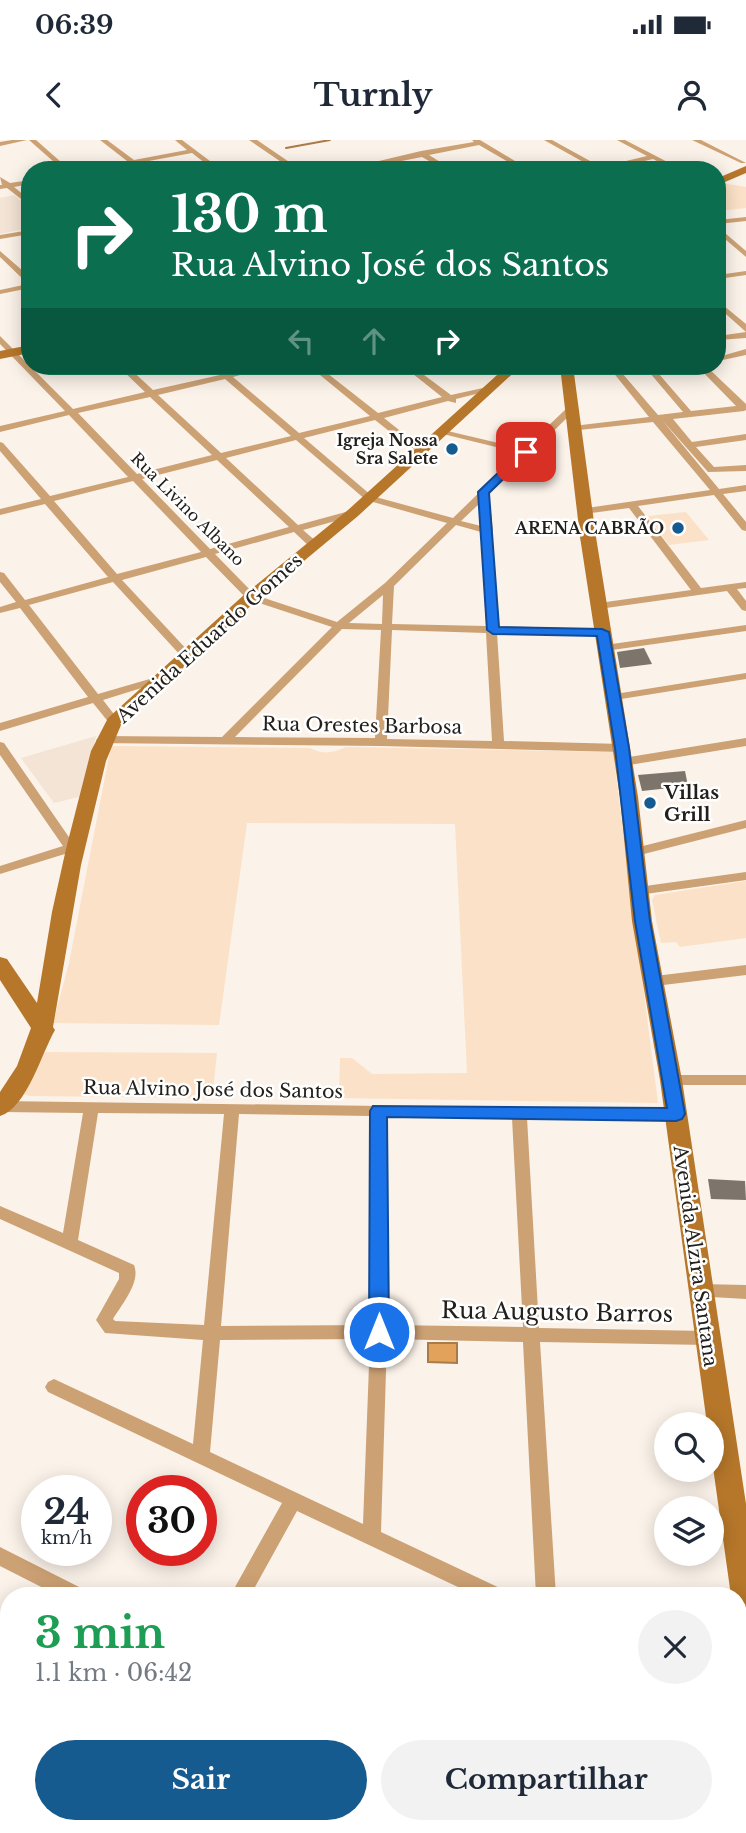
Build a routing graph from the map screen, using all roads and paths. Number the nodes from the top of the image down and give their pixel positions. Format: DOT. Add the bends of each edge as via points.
graph roads {
  1 [pos="24,140"];
  2 [pos="32,140"];
  3 [pos="103,140"];
  4 [pos="178,140"];
  5 [pos="252,140"];
  6 [pos="547,140"];
  7 [pos="620,140"];
  8 [pos="695,140"];
  9 [pos="477,142"];
  10 [pos="0,144"];
  11 [pos="412,148"];
  12 [pos="193,152"];
  13 [pos="423,154"];
  14 [pos="654,157"];
  15 [pos="56,161"];
  16 [pos="132,161"];
  17 [pos="139,161"];
  18 [pos="206,161"];
  19 [pos="284,161"];
  20 [pos="388,161"];
  21 [pos="435,161"];
  22 [pos="511,161"];
  23 [pos="585,161"];
  24 [pos="636,161"];
  25 [pos="662,161"];
  26 [pos="742,166"];
  27 [pos="726,177"];
  28 [pos="0,179"];
  29 [pos="4,187"];
  30 [pos="21,198"];
  31 [pos="746,219"];
  32 [pos="726,221"];
  33 [pos="21,234"];
  34 [pos="726,236"];
  35 [pos="0,237"];
  36 [pos="0,253"];
  37 [pos="746,255"];
  38 [pos="746,274"];
  39 [pos="21,275"];
  40 [pos="726,276"];
  41 [pos="21,286"];
  42 [pos="0,292"];
  43 [pos="726,310"];
  44 [pos="746,329"];
  45 [pos="746,335"];
  46 [pos="726,337"];
  47 [pos="0,339"];
  48 [pos="746,352"];
  49 [pos="7,354"];
  50 [pos="726,357"];
  51 [pos="21,367"];
  52 [pos="30,375"];
  53 [pos="132,375"];
  54 [pos="231,375"];
  55 [pos="324,375"];
  56 [pos="419,375"];
  57 [pos="503,375"];
  58 [pos="562,375"];
  59 [pos="619,375"];
  60 [pos="656,375"];
  61 [pos="711,375"];
  62 [pos="227,376"];
  63 [pos="489,388"];
  64 [pos="152,394"];
  65 [pos="450,398"];
  66 [pos="745,407"];
  67 [pos="465,410"];
  68 [pos="570,410"];
  69 [pos="71,413"];
  70 [pos="689,414"];
  71 [pos="377,417"];
  72 [pos="666,417"];
  73 [pos="653,418"];
  74 [pos="0,429"];
  75 [pos="573,429"];
  76 [pos="442,431"];
  77 [pos="297,436"];
  78 [pos="746,438"];
  79 [pos="0,445"];
  80 [pos="688,445"];
  81 [pos="421,451"];
  82 [pos="526,452"];
  83 [pos="217,456"];
  84 [pos="746,468"];
  85 [pos="134,477"];
  86 [pos="746,488"];
  87 [pos="484,492"];
  88 [pos="714,492"];
  89 [pos="369,498"];
  90 [pos="47,500"];
  91 [pos="631,504"];
  92 [pos="584,510"];
  93 [pos="0,512"];
  94 [pos="353,513"];
  95 [pos="453,522"];
  96 [pos="746,528"];
  97 [pos="298,529"];
  98 [pos="488,531"];
  99 [pos="314,545"];
  100 [pos="210,552"];
  101 [pos="0,575"];
  102 [pos="114,578"];
  103 [pos="389,585"];
  104 [pos="746,585"];
  105 [pos="730,588"];
  106 [pos="698,592"];
  107 [pos="251,597"];
  108 [pos="23,603"];
  109 [pos="599,606"];
  110 [pos="746,608"];
  111 [pos="0,610"];
  112 [pos="338,626"];
  113 [pos="746,628"];
  114 [pos="387,629"];
  115 [pos="493,630"];
  116 [pos="604,640"];
  117 [pos="186,655"];
  118 [pos="746,676"];
  119 [pos="160,679"];
  120 [pos="615,697"];
  121 [pos="96,698"];
  122 [pos="114,722"];
  123 [pos="0,727"];
  124 [pos="102,740"];
  125 [pos="225,741"];
  126 [pos="381,742"];
  127 [pos="746,742"];
  128 [pos="498,744"];
  129 [pos="0,746"];
  130 [pos="623,755"];
  131 [pos="746,824"];
  132 [pos="73,847"];
  133 [pos="636,852"];
  134 [pos="0,870"];
  135 [pos="746,876"];
  136 [pos="638,891"];
  137 [pos="0,964"];
  138 [pos="746,970"];
  139 [pos="654,981"];
  140 [pos="44,1030"];
  141 [pos="671,1080"];
  142 [pos="746,1080"];
  143 [pos="1,1106"];
  144 [pos="91,1107"];
  145 [pos="232,1110"];
  146 [pos="379,1111"];
  147 [pos="519,1113"];
  148 [pos="676,1114"];
  149 [pos="0,1212"];
  150 [pos="69,1245"];
  151 [pos="700,1291"];
  152 [pos="746,1292"];
  153 [pos="379,1332"];
  154 [pos="214,1333"];
  155 [pos="532,1334"];
  156 [pos="707,1338"];
  157 [pos="54,1387"];
  158 [pos="201,1455"];
  159 [pos="293,1499"];
  160 [pos="372,1535"];
  161 [pos="0,1556"];
  162 [pos="743,1558"];
  163 [pos="60,1587"];
  164 [pos="245,1587"];
  165 [pos="479,1587"];
  166 [pos="545,1587"];
  167 [pos="745,1587"];
  1 -- 10 [label="street"];
  2 -- 15 [label="street"];
  3 -- 16 [label="street"];
  4 -- 12 [label="street"];
  5 -- 19 [label="street"];
  6 -- 23 [label="street"];
  7 -- 14 [label="street"];
  8 -- 26 [label="street"];
  9 -- 13 [label="street"];
  9 -- 22 [label="street"];
  11 -- 13 [label="street"];
  12 -- 17 [label="street"];
  12 -- 18 [label="street"];
  13 -- 20 [label="street"];
  13 -- 21 [label="street"];
  14 -- 24 [label="street"];
  14 -- 25 [label="street"];
  26 -- 27 [label="main road"];
  28 -- 29 [label="street"];
  29 -- 30 [label="street"];
  31 -- 32 [label="street"];
  33 -- 35 [label="street"];
  34 -- 37 [label="street"];
  36 -- 39 [label="street"];
  38 -- 40 [label="street"];
  41 -- 42 [label="street"];
  43 -- 44 [label="street"];
  45 -- 46 [label="street"];
  47 -- 49 [label="street, Rua Livino Albano"];
  48 -- 50 [label="street"];
  49 -- 51 [label="street, Rua Livino Albano"];
  52 -- 69 [label="street, Rua Livino Albano"];
  53 -- 64 [label="street"];
  54 -- 62 [label="street"];
  55 -- 71 [label="street"];
  56 -- 65 [label="street"];
  57 -- 63 [label="main road, Avenida Eduardo Gomes"];
  58 -- 68 [label="main road, Avenida Alzira Santana"];
  59 -- 73 [label="street"];
  60 -- 70 [label="street"];
  61 -- 66 [label="street"];
  62 -- 64 [label="street"];
  62 -- 77 [label="street"];
  63 -- 65 [label="street"];
  63 -- 67 [label="main road, Avenida Eduardo Gomes"];
  64 -- 69 [label="street"];
  64 -- 83 [label="street"];
  65 -- 67 [label="street"];
  65 -- 71 [label="street"];
  66 -- 70 [label="street"];
  67 -- 76 [label="main road, Avenida Eduardo Gomes"];
  68 -- 75 [label="main road, Avenida Alzira Santana"];
  68 -- 82 [label="street"];
  69 -- 74 [label="street"];
  69 -- 85 [label="street, Rua Livino Albano"];
  70 -- 72 [label="street"];
  71 -- 77 [label="street"];
  71 -- 81 [label="street"];
  72 -- 73 [label="street"];
  72 -- 80 [label="street"];
  73 -- 75 [label="street"];
  73 -- 88 [label="street"];
  75 -- 92 [label="main road, Avenida Alzira Santana"];
  76 -- 81 [label="main road, Avenida Eduardo Gomes"];
  76 -- 82 [label="street"];
  77 -- 83 [label="street"];
  77 -- 89 [label="street"];
  78 -- 80 [label="street"];
  79 -- 90 [label="street"];
  80 -- 84 [label="street" via="711,470"];
  81 -- 89 [label="main road, Avenida Eduardo Gomes"];
  82 -- 87 [label="street"];
  83 -- 85 [label="street"];
  83 -- 97 [label="street"];
  85 -- 90 [label="street"];
  85 -- 100 [label="street, Rua Livino Albano"];
  86 -- 88 [label="street"];
  87 -- 95 [label="street"];
  87 -- 98 [label="street"];
  88 -- 91 [label="street"];
  88 -- 96 [label="street"];
  89 -- 94 [label="main road, Avenida Eduardo Gomes"];
  89 -- 95 [label="street"];
  90 -- 93 [label="street"];
  90 -- 102 [label="street"];
  91 -- 92 [label="street"];
  91 -- 106 [label="street"];
  92 -- 109 [label="main road, Avenida Alzira Santana"];
  94 -- 97 [label="street"];
  94 -- 99 [label="main road, Avenida Eduardo Gomes"];
  95 -- 98 [label="street"];
  95 -- 103 [label="street"];
  97 -- 99 [label="street"];
  97 -- 100 [label="street"];
  98 -- 115 [label="street"];
  99 -- 107 [label="main road, Avenida Eduardo Gomes"];
  100 -- 102 [label="street"];
  100 -- 107 [label="street, Rua Livino Albano"];
  101 -- 108 [label="street"];
  102 -- 108 [label="street"];
  102 -- 117 [label="street"];
  103 -- 112 [label="street"];
  103 -- 114 [label="street"];
  104 -- 105 [label="street"];
  105 -- 106 [label="street"];
  105 -- 110 [label="street"];
  106 -- 109 [label="street"];
  107 -- 112 [label="street, Rua Livino Albano"];
  107 -- 117 [label="main road, Avenida Eduardo Gomes"];
  108 -- 111 [label="street"];
  108 -- 121 [label="street"];
  109 -- 116 [label="main road, Avenida Alzira Santana"];
  112 -- 114 [label="street, Rua Livino Albano"];
  112 -- 125 [label="street"];
  113 -- 116 [label="street, Rua Livino Albano"];
  114 -- 115 [label="street, Rua Livino Albano"];
  114 -- 126 [label="street"];
  115 -- 116 [label="street, Rua Livino Albano"];
  115 -- 128 [label="street"];
  116 -- 120 [label="main road, Avenida Alzira Santana"];
  117 -- 119 [label="main road, Avenida Eduardo Gomes"];
  118 -- 120 [label="street"];
  119 -- 121 [label="street"];
  119 -- 122 [label="main road, Avenida Eduardo Gomes"];
  120 -- 130 [label="main road, Avenida Alzira Santana"];
  121 -- 122 [label="street"];
  121 -- 123 [label="street"];
  122 -- 124 [label="main road, Avenida Eduardo Gomes"];
  124 -- 125 [label="street, Rua Orestes Barbosa"];
  124 -- 132 [label="main road, Avenida Eduardo Gomes"];
  125 -- 126 [label="street, Rua Orestes Barbosa"];
  126 -- 128 [label="street, Rua Orestes Barbosa"];
  127 -- 130 [label="street, Rua Orestes Barbosa"];
  128 -- 130 [label="street, Rua Orestes Barbosa"];
  129 -- 132 [label="street"];
  130 -- 133 [label="main road, Avenida Alzira Santana"];
  131 -- 133 [label="street"];
  132 -- 134 [label="street"];
  132 -- 140 [label="main road, Avenida Eduardo Gomes"];
  133 -- 136 [label="main road, Avenida Alzira Santana"];
  135 -- 136 [label="street"];
  136 -- 139 [label="main road, Avenida Alzira Santana"];
  137 -- 140 [label="main road"];
  138 -- 139 [label="street"];
  139 -- 141 [label="main road, Avenida Alzira Santana"];
  140 -- 143 [label="main road, Avenida Eduardo Gomes" via="29,1067"];
  141 -- 142 [label="street"];
  141 -- 148 [label="main road, Avenida Alzira Santana"];
  143 -- 144 [label="street, Rua Alvino José dos Santos"];
  144 -- 145 [label="street, Rua Alvino José dos Santos"];
  144 -- 150 [label="street"];
  145 -- 146 [label="street, Rua Alvino José dos Santos"];
  145 -- 154 [label="street"];
  146 -- 147 [label="street, Rua Alvino José dos Santos"];
  146 -- 153 [label="street"];
  147 -- 148 [label="street, Rua Alvino José dos Santos"];
  147 -- 155 [label="street"];
  148 -- 151 [label="main road, Avenida Alzira Santana"];
  149 -- 150 [label="street, Rua Augusto Barros"];
  150 -- 154 [label="street, Rua Augusto Barros" via="128,1270 104,1320 111,1328"];
  151 -- 152 [label="street"];
  151 -- 156 [label="main road, Avenida Alzira Santana"];
  153 -- 154 [label="street, Rua Augusto Barros"];
  153 -- 155 [label="street, Rua Augusto Barros"];
  153 -- 160 [label="street"];
  154 -- 158 [label="street"];
  155 -- 156 [label="street, Rua Augusto Barros"];
  155 -- 166 [label="street"];
  156 -- 162 [label="main road, Avenida Alzira Santana"];
  157 -- 158 [label="street"];
  158 -- 159 [label="street"];
  159 -- 160 [label="street"];
  159 -- 164 [label="street"];
  160 -- 165 [label="street"];
  161 -- 163 [label="street"];
  162 -- 167 [label="main road, Avenida Alzira Santana"];
}
